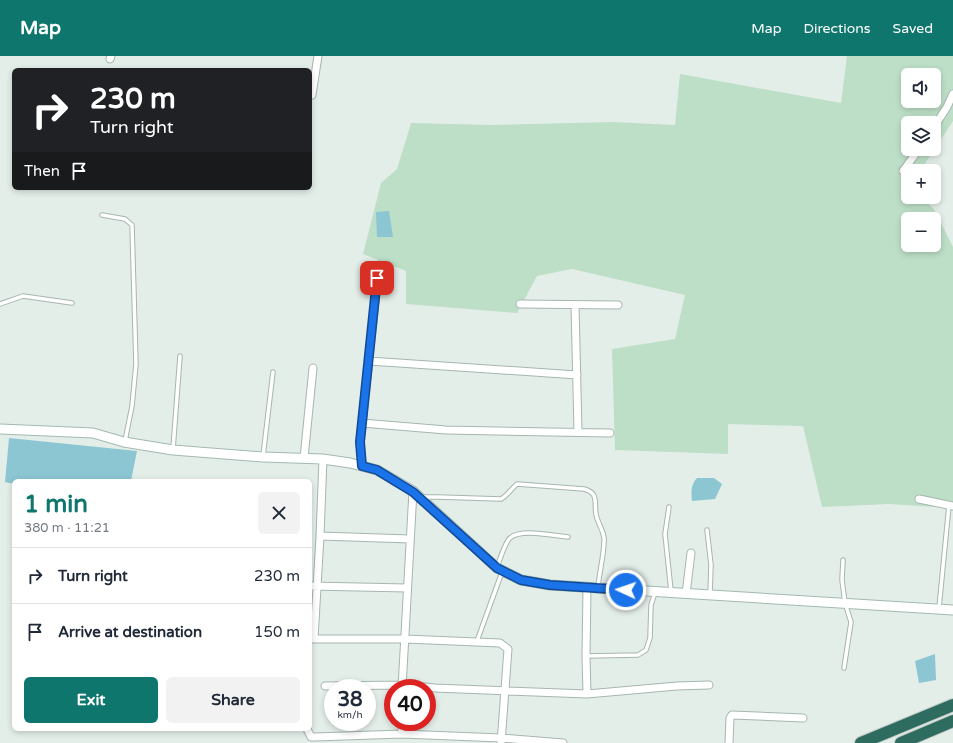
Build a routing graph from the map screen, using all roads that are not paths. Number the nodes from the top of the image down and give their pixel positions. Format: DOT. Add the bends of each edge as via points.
graph roads {
  1 [pos="318,56"];
  2 [pos="953,94"];
  3 [pos="312,95"];
  4 [pos="941,116"];
  5 [pos="102,215"];
  6 [pos="379,265"];
  7 [pos="72,303"];
  8 [pos="0,304"];
  9 [pos="520,304"];
  10 [pos="575,305"];
  11 [pos="618,305"];
  12 [pos="180,356"];
  13 [pos="369,361"];
  14 [pos="313,368"];
  15 [pos="274,372"];
  16 [pos="577,375"];
  17 [pos="362,423"];
  18 [pos="0,428"];
  19 [pos="578,432"];
  20 [pos="610,433"];
  21 [pos="124,442"];
  22 [pos="173,450"];
  23 [pos="263,457"];
  24 [pos="304,458"];
  25 [pos="323,459"];
  26 [pos="362,466"];
  27 [pos="416,495"];
  28 [pos="919,499"];
  29 [pos="951,506"];
  30 [pos="669,507"];
  31 [pos="707,530"];
  32 [pos="320,536"];
  33 [pos="568,537"];
  34 [pos="410,539"];
  35 [pos="691,553"];
  36 [pos="843,560"];
  37 [pos="500,569"];
  38 [pos="314,586"];
  39 [pos="407,588"];
  40 [pos="586,588"];
  41 [pos="597,588"];
  42 [pos="655,592"];
  43 [pos="671,593"];
  44 [pos="686,594"];
  45 [pos="710,596"];
  46 [pos="845,603"];
  47 [pos="939,609"];
  48 [pos="953,610"];
  49 [pos="312,639"];
  50 [pos="406,639"];
  51 [pos="477,642"];
  52 [pos="586,656"];
  53 [pos="844,668"];
  54 [pos="403,679"];
  55 [pos="709,685"];
  56 [pos="436,688"];
  57 [pos="504,691"];
  58 [pos="588,694"];
  59 [pos="953,705"];
  60 [pos="803,718"];
  61 [pos="953,721"];
  62 [pos="309,731"];
  63 [pos="402,734"];
  64 [pos="501,741"];
  65 [pos="563,743"];
  66 [pos="729,743"];
  67 [pos="860,743"];
  68 [pos="901,743"];
  1 -- 3 [label="street"];
  2 -- 4 [label="street"];
  5 -- 21 [label="lane" via="125,219 132,225 136,364 132,406"];
  6 -- 13 [label="street"];
  7 -- 8 [label="lane" via="23,296"];
  9 -- 10 [label="street"];
  10 -- 11 [label="street"];
  10 -- 16 [label="street"];
  12 -- 22 [label="lane"];
  13 -- 16 [label="street"];
  13 -- 17 [label="street"];
  14 -- 24 [label="street"];
  15 -- 23 [label="lane"];
  16 -- 19 [label="street"];
  17 -- 19 [label="street" via="446,430"];
  17 -- 26 [label="street"];
  18 -- 21 [label="street" via="93,433"];
  19 -- 20 [label="street"];
  21 -- 22 [label="street"];
  22 -- 23 [label="street"];
  23 -- 24 [label="street"];
  24 -- 25 [label="street"];
  25 -- 26 [label="street"];
  25 -- 32 [label="street"];
  26 -- 27 [label="street" via="377,470"];
  27 -- 34 [label="street"];
  27 -- 37 [label="street"];
  27 -- 41 [label="lane" via="501,499 508,496 517,484 590,491 595,496 596,515 604,538"];
  28 -- 29 [label="street"];
  29 -- 47 [label="lane"];
  30 -- 43 [label="lane" via="664,534"];
  31 -- 45 [label="lane" via="711,566"];
  32 -- 34 [label="street"];
  32 -- 38 [label="street"];
  33 -- 37 [label="lane" via="516,534 509,539"];
  34 -- 39 [label="street"];
  35 -- 44 [label="street"];
  36 -- 46 [label="lane"];
  37 -- 40 [label="street" via="521,580"];
  37 -- 51 [label="lane"];
  38 -- 39 [label="street"];
  38 -- 49 [label="street"];
  39 -- 50 [label="street"];
  40 -- 41 [label="street"];
  40 -- 52 [label="street"];
  41 -- 42 [label="street"];
  42 -- 43 [label="street"];
  42 -- 52 [label="lane" via="651,605 650,638 646,650 638,655"];
  43 -- 44 [label="street"];
  44 -- 45 [label="street"];
  45 -- 46 [label="street"];
  46 -- 47 [label="street"];
  46 -- 53 [label="lane" via="851,622"];
  47 -- 48 [label="street"];
  49 -- 50 [label="street"];
  50 -- 51 [label="street"];
  50 -- 54 [label="street"];
  51 -- 57 [label="street" via="500,643 508,649"];
  52 -- 58 [label="street"];
  55 -- 58 [label="street"];
  56 -- 57 [label="street"];
  57 -- 58 [label="street"];
  57 -- 64 [label="street"];
  59 -- 67 [label="highway"];
  60 -- 66 [label="street" via="732,715"];
  61 -- 68 [label="highway"];
  62 -- 63 [label="street" via="311,737 315,738"];
  63 -- 64 [label="street"];
  64 -- 65 [label="street"];
}
